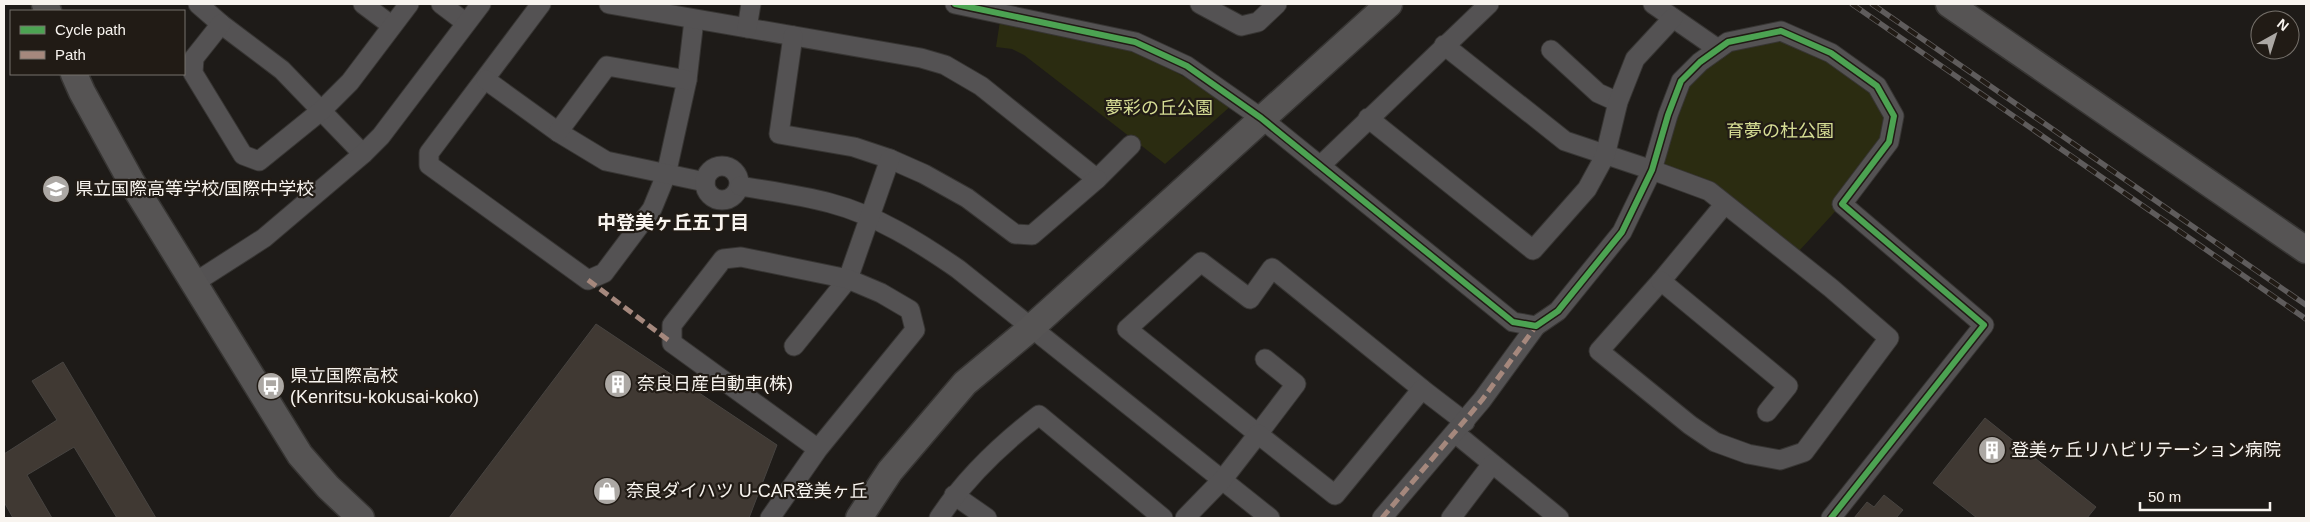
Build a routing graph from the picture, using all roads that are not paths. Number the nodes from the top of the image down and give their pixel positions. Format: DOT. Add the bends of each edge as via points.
graph roads {
  1 [pos="198,4"];
  2 [pos="363,4"];
  3 [pos="409,4"];
  4 [pos="441,4"];
  5 [pos="481,4"];
  6 [pos="541,4"];
  7 [pos="609,4"];
  8 [pos="751,4"];
  9 [pos="955,4"];
  10 [pos="1200,4"];
  11 [pos="1277,4"];
  12 [pos="1389,4"];
  13 [pos="1489,4"];
  14 [pos="1653,4"];
  15 [pos="1949,4"];
  16 [pos="996,7"];
  17 [pos="1673,18"];
  18 [pos="694,20"];
  19 [pos="466,23"];
  20 [pos="221,24"];
  21 [pos="391,25"];
  22 [pos="747,28"];
  23 [pos="793,36"];
  24 [pos="1444,45"];
  25 [pos="1718,49"];
  26 [pos="1552,50"];
  27 [pos="74,75"];
  28 [pos="486,80"];
  29 [pos="687,80"];
  30 [pos="1618,102"];
  31 [pos="322,110"];
  32 [pos="1261,118"];
  33 [pos="1368,118"];
  34 [pos="558,132"];
  35 [pos="1131,145"];
  36 [pos="363,154"];
  37 [pos="1605,156"];
  38 [pos="890,159"];
  39 [pos="1320,166"];
  40 [pos="1652,170"];
  41 [pos="666,175"];
  42 [pos="1097,178"];
  43 [pos="705,182"];
  44 [pos="740,186"];
  45 [pos="1724,205"];
  46 [pos="870,218"];
  47 [pos="2306,250"];
  48 [pos="848,279"];
  49 [pos="1661,281"];
  50 [pos="194,283"];
  51 [pos="1536,326"];
  52 [pos="1031,328"];
  53 [pos="794,346"];
  54 [pos="1265,360"];
  55 [pos="1422,389"];
  56 [pos="1767,412"];
  57 [pos="1460,428"];
  58 [pos="1258,434"];
  59 [pos="818,449"];
  60 [pos="1492,464"];
  61 [pos="1223,479"];
  62 [pos="954,495"];
  63 [pos="361,518"];
  64 [pos="770,518"];
  65 [pos="859,518"];
  66 [pos="939,518"];
  67 [pos="987,518"];
  68 [pos="1163,518"];
  69 [pos="1186,518"];
  70 [pos="1270,518"];
  71 [pos="1382,518"];
  72 [pos="1451,518"];
  73 [pos="1559,518"];
  74 [pos="1831,518"];
  1 -- 20 [label="street"];
  2 -- 21 [label="street"];
  3 -- 21 [label="street"];
  4 -- 19 [label="street"];
  5 -- 19 [label="street"];
  6 -- 28 [label="street"];
  7 -- 18 [label="street"];
  8 -- 22 [label="street"];
  9 -- 16 [label="street"];
  10 -- 11 [label="street" via="1241,26 1258,22"];
  12 -- 32 [label="street"];
  13 -- 24 [label="street"];
  14 -- 17 [label="street"];
  15 -- 47 [label="street"];
  16 -- 32 [label="street" via="1135,42 1187,66"];
  17 -- 25 [label="street"];
  17 -- 30 [label="street" via="1635,59"];
  18 -- 22 [label="street"];
  18 -- 29 [label="street"];
  19 -- 36 [label="street" via="381,136"];
  20 -- 31 [label="street" via="282,70"];
  20 -- 31 [label="street" via="194,58 193,73 243,155 259,161"];
  21 -- 31 [label="street" via="350,82"];
  22 -- 23 [label="street"];
  23 -- 38 [label="street" via="779,134 854,147"];
  23 -- 42 [label="street" via="945,65 981,86"];
  24 -- 33 [label="street"];
  24 -- 37 [label="street" via="1565,142"];
  25 -- 40 [label="street" via="1681,81"];
  25 -- 74 [label="street" via="1728,42 1781,31 1831,53 1877,86 1894,116 1889,142 1842,204 1984,325"];
  26 -- 30 [label="street" via="1598,93"];
  27 -- 50 [label="street" via="131,181"];
  28 -- 34 [label="street"];
  28 -- 41 [label="street" via="429,153 429,165 588,280 604,273 652,209"];
  29 -- 34 [label="street" via="607,66"];
  29 -- 41 [label="street"];
  30 -- 37 [label="street"];
  31 -- 36 [label="street"];
  32 -- 39 [label="street"];
  32 -- 52 [label="street"];
  33 -- 37 [label="street" via="1533,250 1587,189"];
  33 -- 39 [label="street"];
  34 -- 41 [label="street" via="606,161"];
  35 -- 42 [label="street"];
  36 -- 50 [label="street" via="264,238"];
  37 -- 40 [label="street"];
  38 -- 42 [label="street" via="967,198 1015,234 1032,235"];
  38 -- 46 [label="street"];
  39 -- 51 [label="street" via="1513,322"];
  40 -- 45 [label="street" via="1709,191"];
  40 -- 51 [label="street" via="1622,232 1558,311"];
  41 -- 43 [label="street"];
  43 -- 44 [label="street" via="708,193 723,201 734,196"];
  43 -- 44 [label="street" via="709,172 724,166 738,175"];
  44 -- 46 [label="street" via="830,203"];
  45 -- 49 [label="street"];
  45 -- 49 [label="street" via="1831,288 1889,338 1804,452 1780,460 1748,454 1715,442 1599,351"];
  46 -- 48 [label="street"];
  46 -- 52 [label="street" via="922,245 958,269"];
  48 -- 53 [label="street"];
  48 -- 59 [label="street" via="910,310 916,330"];
  48 -- 59 [label="street" via="741,257 723,259 672,325 672,343"];
  49 -- 56 [label="street" via="1788,386"];
  50 -- 63 [label="street" via="300,455"];
  51 -- 57 [label="street"];
  52 -- 61 [label="street"];
  52 -- 65 [label="street" via="965,383 890,471"];
  54 -- 58 [label="street" via="1296,384"];
  55 -- 57 [label="street"];
  55 -- 58 [label="street" via="1335,495"];
  55 -- 58 [label="street" via="1272,268 1250,299 1201,262 1128,329"];
  57 -- 60 [label="street"];
  57 -- 71 [label="street"];
  58 -- 61 [label="street"];
  59 -- 64 [label="street"];
  60 -- 72 [label="street"];
  60 -- 73 [label="street"];
  61 -- 69 [label="street"];
  61 -- 70 [label="street"];
  62 -- 66 [label="street"];
  62 -- 67 [label="street"];
  62 -- 68 [label="street" via="1004,441 1039,415"];
}
